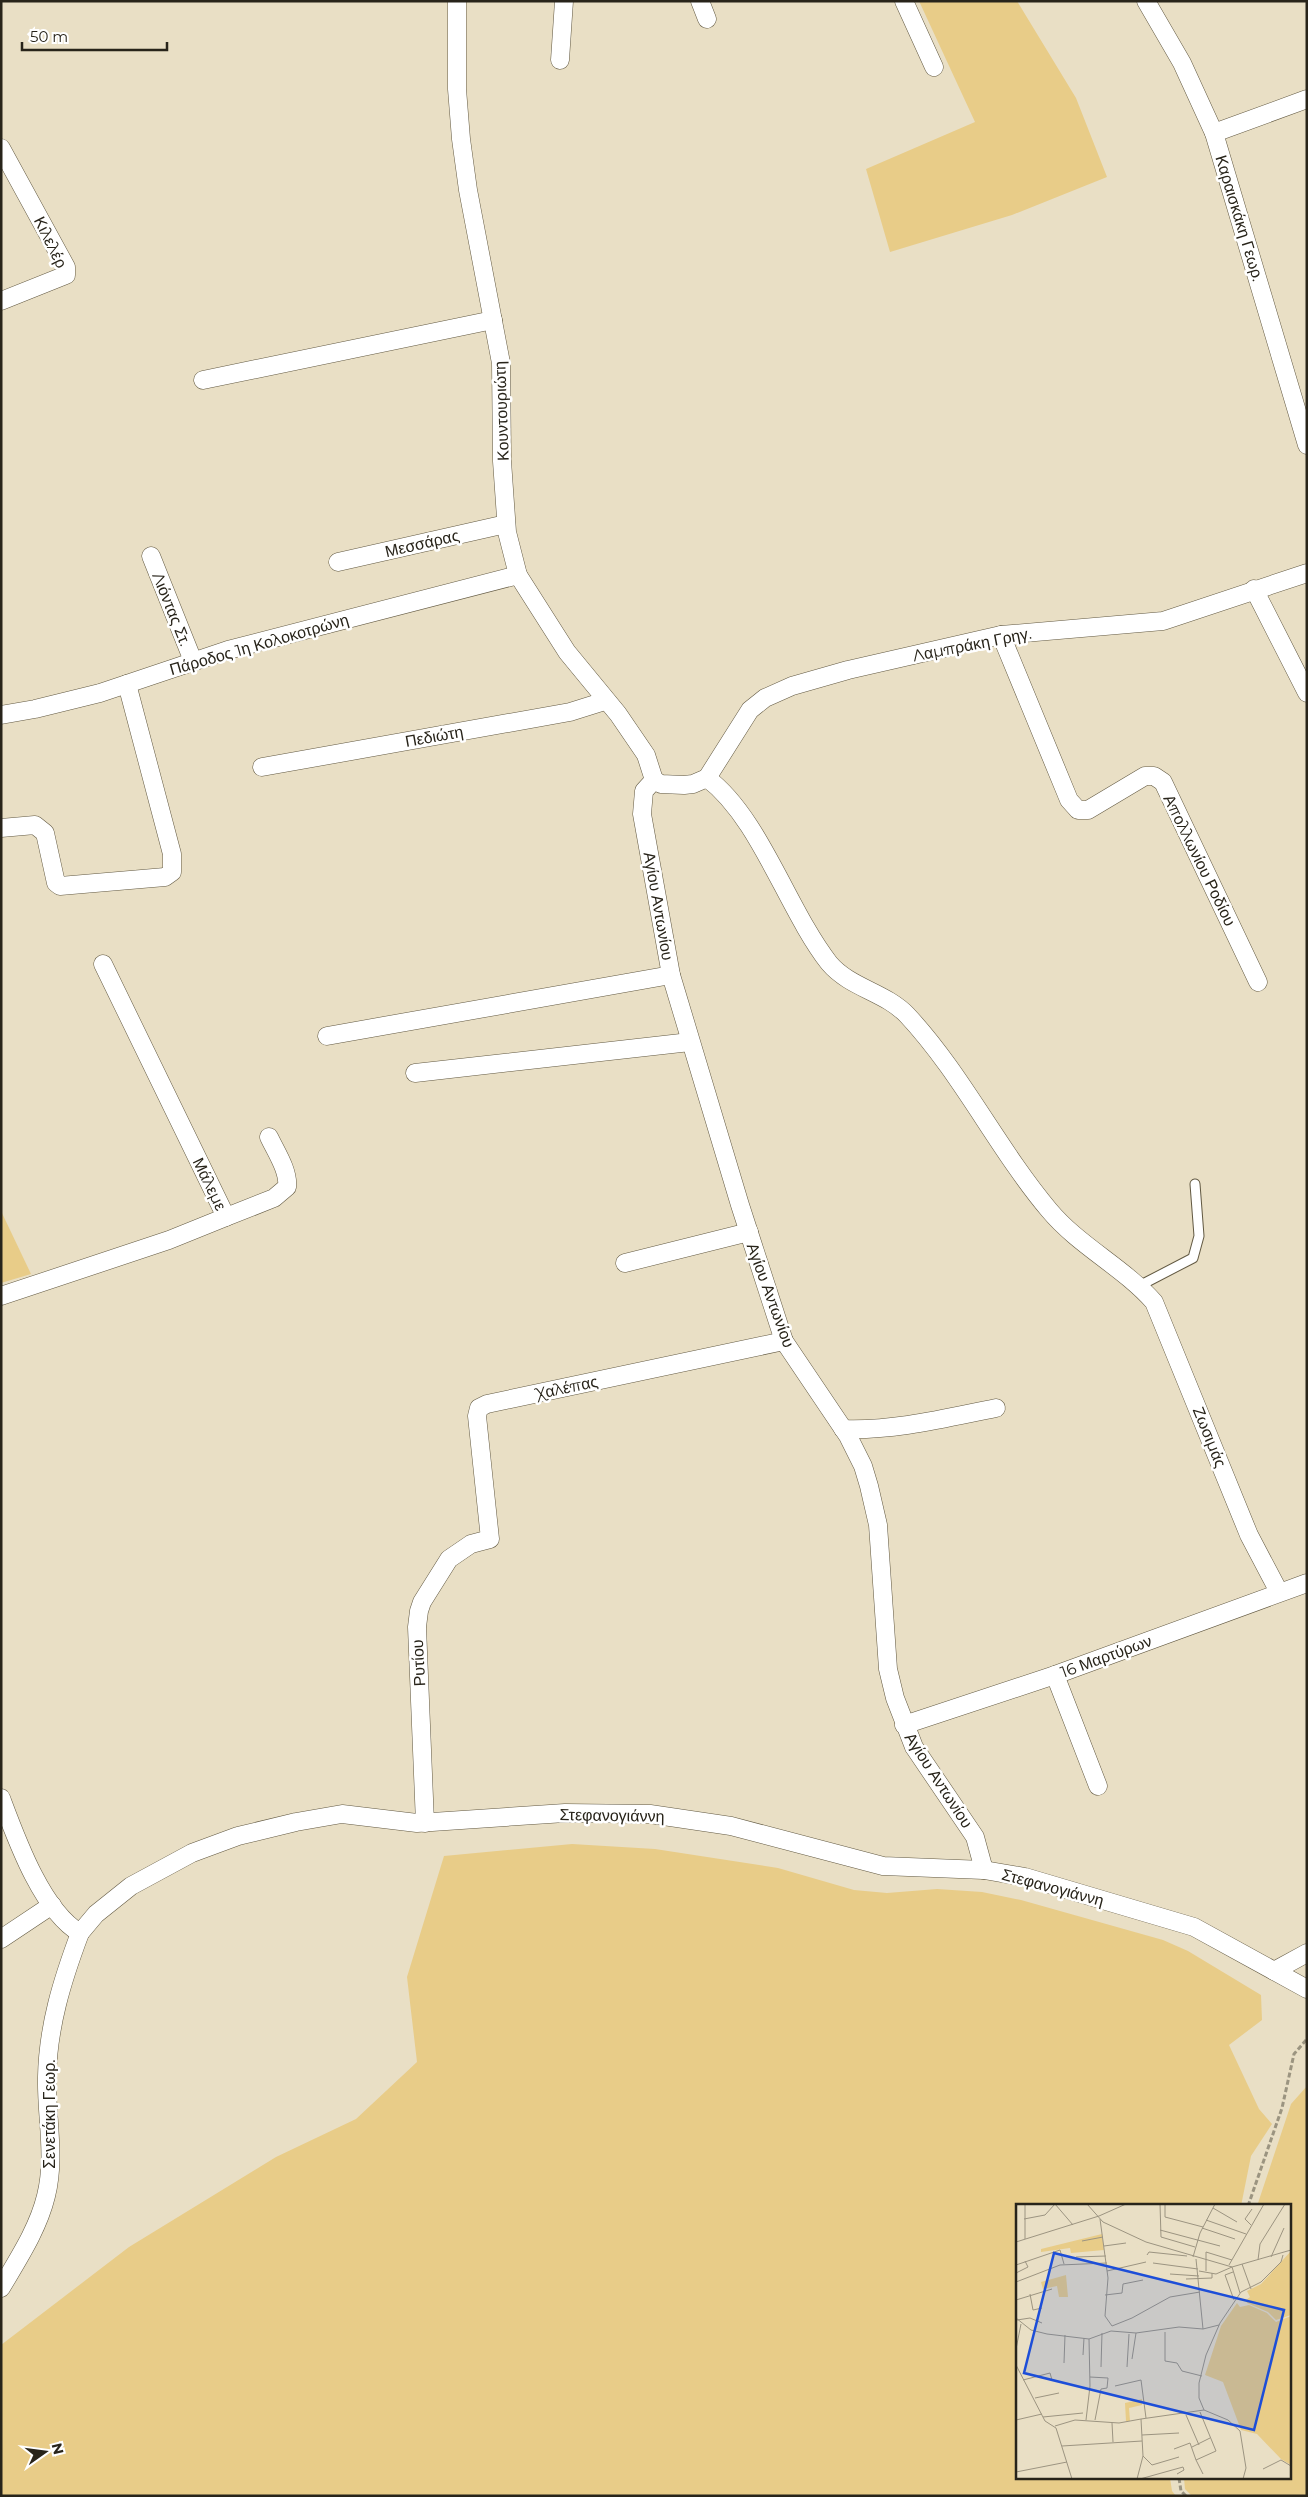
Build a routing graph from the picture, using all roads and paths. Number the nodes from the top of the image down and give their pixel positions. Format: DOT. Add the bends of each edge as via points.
graph roads {
  1 [pos="457,1"];
  2 [pos="564,1"];
  3 [pos="700,1"];
  4 [pos="904,1"];
  5 [pos="1146,1"];
  6 [pos="707,19"];
  7 [pos="560,60"];
  8 [pos="934,67"];
  9 [pos="1307,99"];
  10 [pos="1214,133"];
  11 [pos="1,148"];
  12 [pos="1,301"];
  13 [pos="493,320"];
  14 [pos="203,380"];
  15 [pos="1307,445"];
  16 [pos="506,524"];
  17 [pos="151,556"];
  18 [pos="338,562"];
  19 [pos="1307,573"];
  20 [pos="518,575"];
  21 [pos="1254,589"];
  22 [pos="1001,635"];
  23 [pos="193,661"];
  24 [pos="127,684"];
  25 [pos="1307,693"];
  26 [pos="605,701"];
  27 [pos="1,715"];
  28 [pos="262,767"];
  29 [pos="707,778"];
  30 [pos="654,780"];
  31 [pos="1,828"];
  32 [pos="103,964"];
  33 [pos="671,975"];
  34 [pos="1258,982"];
  35 [pos="327,1036"];
  36 [pos="690,1042"];
  37 [pos="416,1073"];
  38 [pos="269,1137"];
  39 [pos="1195,1184"];
  40 [pos="226,1217"];
  41 [pos="749,1232"];
  42 [pos="625,1263"];
  43 [pos="1139,1286"];
  44 [pos="1,1296"];
  45 [pos="784,1341"];
  46 [pos="996,1408"];
  47 [pos="843,1429"];
  48 [pos="490,1539"];
  49 [pos="1306,1587"];
  50 [pos="1279,1592"];
  51 [pos="1055,1675"];
  52 [pos="904,1725"];
  53 [pos="1098,1786"];
  54 [pos="1,1798"];
  55 [pos="426,1823"];
  56 [pos="984,1870"];
  57 [pos="52,1905"];
  58 [pos="80,1933"];
  59 [pos="1,1939"];
  60 [pos="1307,1953"];
  61 [pos="1274,1971"];
  62 [pos="1307,1989"];
  63 [pos="1307,2039"];
  64 [pos="1249,2204"];
  65 [pos="1,2288"];
  66 [pos="1179,2480"];
  67 [pos="1186,2496"];
  1 -- 13 [label="street, Κουντουριώτη" via="457,89 461,139"];
  2 -- 7 [label="street"];
  3 -- 6 [label="street"];
  4 -- 8 [label="street"];
  5 -- 10 [label="street, Καραισκάκη Γεωρ." via="1182,63"];
  9 -- 10 [label="street"];
  10 -- 15 [label="street, Καραισκάκη Γεωρ."];
  11 -- 12 [label="street, Κιλελέρ" via="66,267 66,275"];
  13 -- 14 [label="street"];
  13 -- 16 [label="street, Κουντουριώτη" via="502,383"];
  16 -- 18 [label="street, Μεσσάρας"];
  16 -- 20 [label="street, Κουντουριώτη"];
  17 -- 23 [label="street, Λιόντας Στ."];
  19 -- 21 [label="street, Λαμπράκη Γρηγ."];
  20 -- 23 [label="street, Πάροδος 1η Κολοκοτρώνη"];
  20 -- 26 [label="street, Κουντουριώτη" via="567,652"];
  21 -- 22 [label="street, Λαμπράκη Γρηγ." via="1224,603 1163,621"];
  21 -- 25 [label="street"];
  22 -- 29 [label="street, Λαμπράκη Γρηγ." via="833,674 769,696 750,710"];
  22 -- 34 [label="street, Απολλωνίου Ροδίου" via="1068,800 1078,810 1088,810 1144,776 1154,776 1163,782"];
  23 -- 24 [label="street, Πάροδος 1η Κολοκοτρώνη"];
  24 -- 27 [label="street, Πάροδος 1η Κολοκοτρώνη" via="51,706"];
  24 -- 31 [label="street" via="171,848 174,868 169,876 60,886 56,883 45,834 36,826"];
  26 -- 28 [label="street, Πεδιώτη" via="570,712"];
  26 -- 30 [label="street, Κουντουριώτη" via="646,755"];
  29 -- 30 [label="street" via="684,785 661,784"];
  29 -- 43 [label="street, Ζωσιμάς" via="727,796 755,836 798,915 835,969 849,981 904,1012 931,1041 1012,1162 1050,1212"];
  30 -- 33 [label="street, Αγίου Αντωνίου" via="644,791 642,814"];
  32 -- 40 [label="street, Μάλεμε"];
  33 -- 35 [label="street"];
  33 -- 36 [label="street, Αγίου Αντωνίου"];
  36 -- 37 [label="street"];
  36 -- 41 [label="street, Αγίου Αντωνίου"];
  38 -- 40 [label="street" via="288,1180 287,1187 274,1198"];
  39 -- 43 [label="lane" via="1199,1236 1193,1258"];
  40 -- 44 [label="street, Μάλεμε" via="143,1249"];
  41 -- 42 [label="street"];
  41 -- 45 [label="street, Αγίου Αντωνίου"];
  43 -- 50 [label="street, Ζωσιμάς" via="1161,1314 1250,1535"];
  45 -- 47 [label="street, Αγίου Αντωνίου"];
  45 -- 48 [label="street, Χαλέπας" via="480,1408 477,1416"];
  46 -- 47 [label="street" via="894,1427"];
  47 -- 52 [label="street, Αγίου Αντωνίου" via="863,1466 876,1512 888,1669"];
  48 -- 55 [label="street, Ρυτίου" via="471,1544 449,1559 418,1611"];
  49 -- 50 [label="street, 16 Μαρτύρων"];
  50 -- 51 [label="street, 16 Μαρτύρων"];
  51 -- 52 [label="street, 16 Μαρτύρων"];
  51 -- 53 [label="street"];
  52 -- 56 [label="street, Αγίου Αντωνίου" via="914,1747 976,1837"];
  54 -- 57 [label="street"];
  55 -- 56 [label="street, Στεφανογιάννη" via="565,1813 650,1814 731,1826 883,1866"];
  55 -- 58 [label="street, Στεφανογιάννη" via="342,1814 238,1836 192,1852 131,1886 96,1914"];
  56 -- 61 [label="street, Στεφανογιάννη" via="1025,1877 1177,1921 1205,1932"];
  57 -- 58 [label="street" via="65,1922"];
  57 -- 59 [label="street"];
  58 -- 65 [label="street, Σενετάκη Γεωρ." via="53,2016 47,2077 50,2155 46,2195 38,2219"];
  60 -- 61 [label="street"];
  61 -- 62 [label="street, Στεφανογιάννη"];
  63 -- 64 [label="path" via="1294,2054 1282,2108"];
  66 -- 67 [label="path" via="1181,2491"];
}
